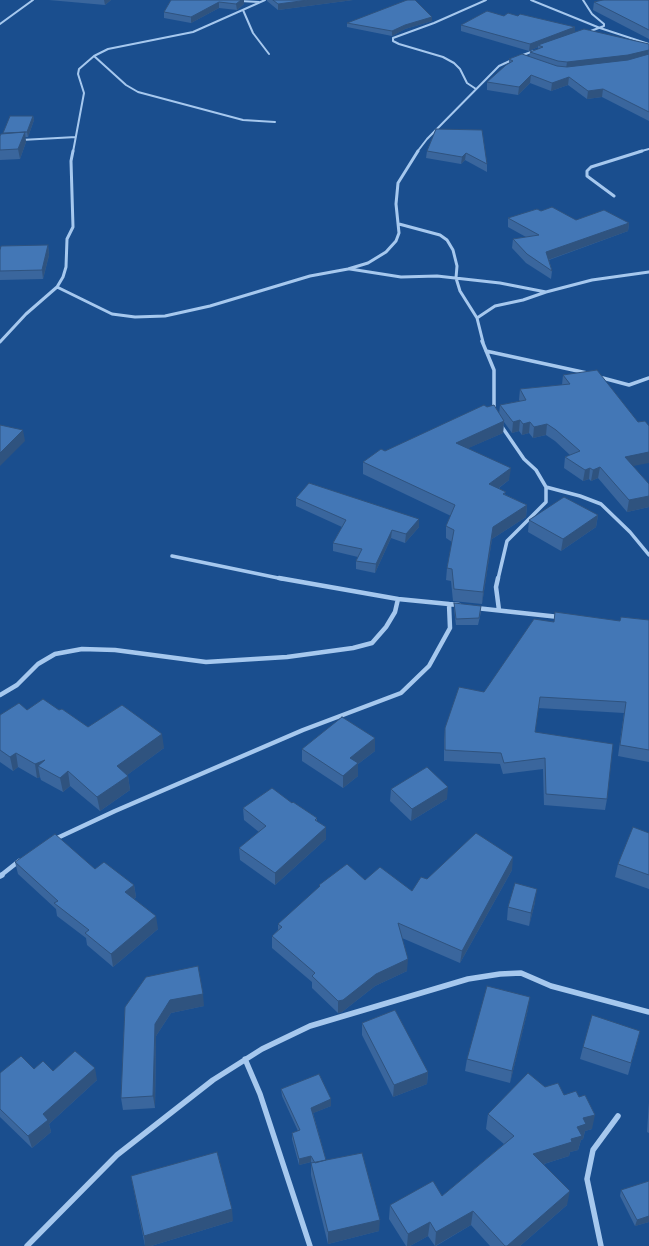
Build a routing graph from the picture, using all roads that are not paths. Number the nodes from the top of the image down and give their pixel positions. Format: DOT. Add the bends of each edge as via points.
graph roads {
  1 [pos="33,0"];
  2 [pos="265,0"];
  3 [pos="486,0"];
  4 [pos="531,0"];
  5 [pos="583,0"];
  6 [pos="238,1"];
  7 [pos="259,2"];
  8 [pos="243,10"];
  9 [pos="0,24"];
  10 [pos="600,28"];
  11 [pos="587,32"];
  12 [pos="649,44"];
  13 [pos="537,50"];
  14 [pos="269,54"];
  15 [pos="94,56"];
  16 [pos="516,58"];
  17 [pos="523,60"];
  18 [pos="476,89"];
  19 [pos="275,122"];
  20 [pos="76,137"];
  21 [pos="15,140"];
  22 [pos="649,149"];
  23 [pos="614,196"];
  24 [pos="399,224"];
  25 [pos="348,269"];
  26 [pos="649,272"];
  27 [pos="456,278"];
  28 [pos="57,287"];
  29 [pos="546,292"];
  30 [pos="477,318"];
  31 [pos="0,342"];
  32 [pos="486,350"];
  33 [pos="649,378"];
  34 [pos="495,415"];
  35 [pos="498,419"];
  36 [pos="546,486"];
  37 [pos="649,555"];
  38 [pos="172,556"];
  39 [pos="398,599"];
  40 [pos="449,604"];
  41 [pos="463,606"];
  42 [pos="470,607"];
  43 [pos="499,610"];
  44 [pos="565,618"];
  45 [pos="0,695"];
  46 [pos="47,844"];
  47 [pos="21,860"];
  48 [pos="0,876"];
  49 [pos="649,1012"];
  50 [pos="245,1059"];
  51 [pos="618,1116"];
  52 [pos="27,1246"];
  53 [pos="310,1246"];
  54 [pos="602,1246"];
  1 -- 9 [label="street"];
  2 -- 7 [label="street"];
  3 -- 18 [label="street" via="393,38 393,41 399,44 443,57 454,63 467,83"];
  4 -- 10 [label="street"];
  5 -- 10 [label="street" via="592,14 604,24"];
  6 -- 7 [label="street"];
  7 -- 8 [label="street"];
  8 -- 14 [label="street" via="253,33"];
  8 -- 15 [label="street" via="193,32 108,49"];
  10 -- 11 [label="street"];
  10 -- 12 [label="street"];
  13 -- 16 [label="street"];
  15 -- 19 [label="street" via="126,85 138,92 237,118"];
  15 -- 20 [label="street" via="79,69 84,93"];
  16 -- 17 [label="street"];
  16 -- 18 [label="street" via="499,66"];
  18 -- 24 [label="street" via="427,139 402,174 398,183 396,204"];
  20 -- 21 [label="street"];
  20 -- 28 [label="street" via="71,161 73,227 67,239 66,267"];
  22 -- 23 [label="street" via="591,167 587,171 587,176"];
  24 -- 25 [label="street" via="396,241 386,252 368,263"];
  24 -- 27 [label="street" via="440,235 447,240 453,250 457,266"];
  25 -- 27 [label="street" via="401,277 427,275"];
  25 -- 28 [label="street" via="310,276 198,309 165,316 135,317 112,314"];
  26 -- 29 [label="street" via="592,280"];
  27 -- 29 [label="street"];
  27 -- 30 [label="street" via="460,291"];
  28 -- 31 [label="street" via="26,314"];
  29 -- 30 [label="street" via="495,306"];
  30 -- 32 [label="street"];
  32 -- 33 [label="street" via="629,385"];
  32 -- 34 [label="street" via="494,370"];
  35 -- 36 [label="street" via="520,454 536,470"];
  36 -- 37 [label="street" via="601,504"];
  36 -- 43 [label="street" via="546,502 507,541 496,587"];
  38 -- 39 [label="street" via="311,585"];
  39 -- 40 [label="street"];
  39 -- 45 [label="street" via="395,612 372,643 353,648 287,657 206,662 115,650 82,649 54,654 38,664 17,685"];
  40 -- 41 [label="street"];
  40 -- 46 [label="street" via="450,628 429,666 401,693 302,730 114,811"];
  42 -- 43 [label="street"];
  43 -- 44 [label="street"];
  47 -- 48 [label="street"];
  49 -- 50 [label="street" via="551,986 521,974 500,974 468,979 310,1026"];
  50 -- 52 [label="street" via="117,1155"];
  50 -- 53 [label="street" via="260,1094"];
  51 -- 54 [label="street" via="593,1150 586,1179"];
}
